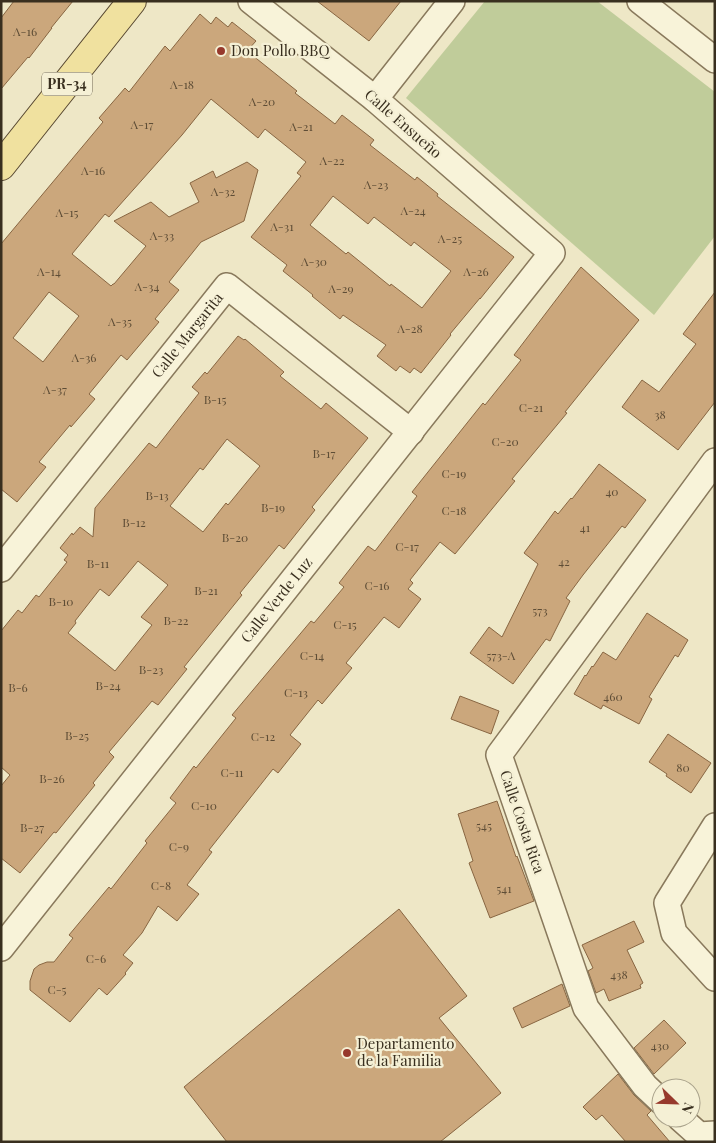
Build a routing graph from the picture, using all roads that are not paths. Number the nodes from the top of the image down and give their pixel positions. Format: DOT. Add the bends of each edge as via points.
graph roads {
  1 [pos="132,1"];
  2 [pos="250,1"];
  3 [pos="452,1"];
  4 [pos="640,1"];
  5 [pos="713,56"];
  6 [pos="375,99"];
  7 [pos="1,166"];
  8 [pos="552,253"];
  9 [pos="411,432"];
  10 [pos="715,461"];
  11 [pos="1,569"];
  12 [pos="715,826"];
  13 [pos="1,948"];
  14 [pos="715,978"];
  15 [pos="651,1092"];
  16 [pos="691,1128"];
  17 [pos="715,1134"];
  1 -- 7 [label="main road, PR-34"];
  2 -- 6 [label="street, Calle Ensueño"];
  3 -- 6 [label="street"];
  4 -- 5 [label="street"];
  6 -- 8 [label="street, Calle Ensueño"];
  8 -- 9 [label="street, Calle Verde Luz"];
  9 -- 11 [label="street, Calle Margarita" via="227,286"];
  9 -- 13 [label="street, Calle Verde Luz"];
  10 -- 15 [label="street, Calle Costa Rica" via="499,755 586,1008"];
  12 -- 14 [label="street" via="667,903 674,934"];
  16 -- 17 [label="street" via="699,1135"];
}
